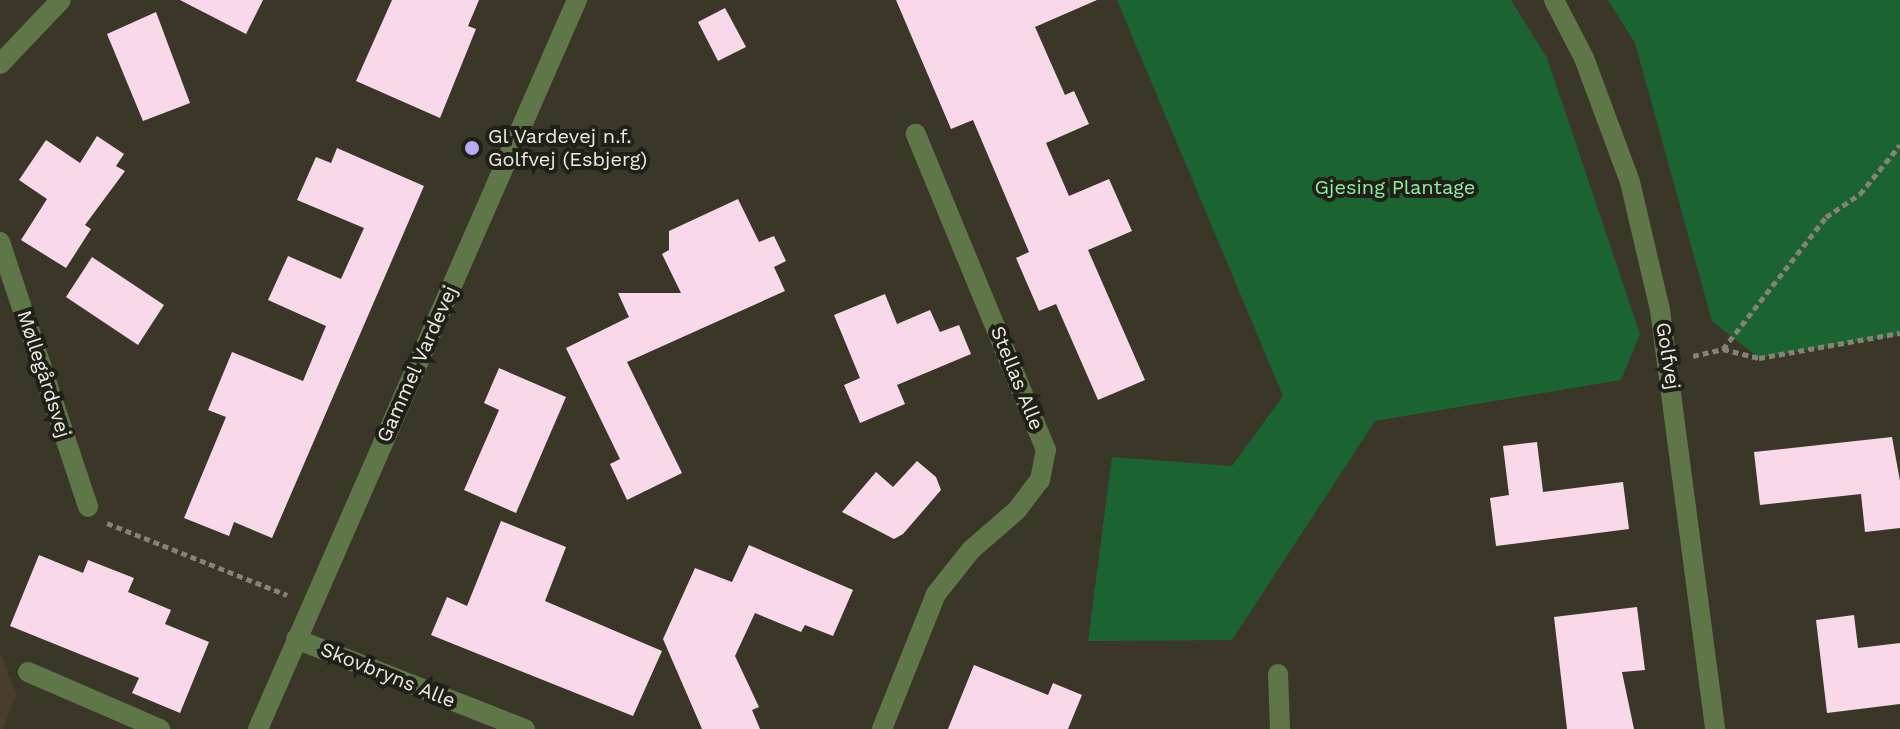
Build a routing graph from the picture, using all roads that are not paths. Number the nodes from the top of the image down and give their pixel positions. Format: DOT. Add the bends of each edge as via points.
graph roads {
  1 [pos="61,0"];
  2 [pos="577,0"];
  3 [pos="1554,0"];
  4 [pos="0,64"];
  5 [pos="916,134"];
  6 [pos="0,242"];
  7 [pos="88,507"];
  8 [pos="296,639"];
  9 [pos="28,672"];
  10 [pos="1278,674"];
  11 [pos="160,729"];
  12 [pos="258,729"];
  13 [pos="525,729"];
  14 [pos="882,729"];
  15 [pos="1280,729"];
  16 [pos="1715,729"];
  1 -- 4 [label="street"];
  2 -- 8 [label="street, Gammel Vardevej"];
  3 -- 16 [label="street, Golfvej" via="1584,58 1630,182 1670,362"];
  5 -- 14 [label="street, Stellas Alle" via="1046,450 1040,480 936,594"];
  6 -- 7 [label="street, Møllegårdsvej"];
  8 -- 12 [label="street, Gammel Vardevej"];
  8 -- 13 [label="street, Skovbryns Alle"];
  9 -- 11 [label="street"];
  10 -- 15 [label="street"];
}
